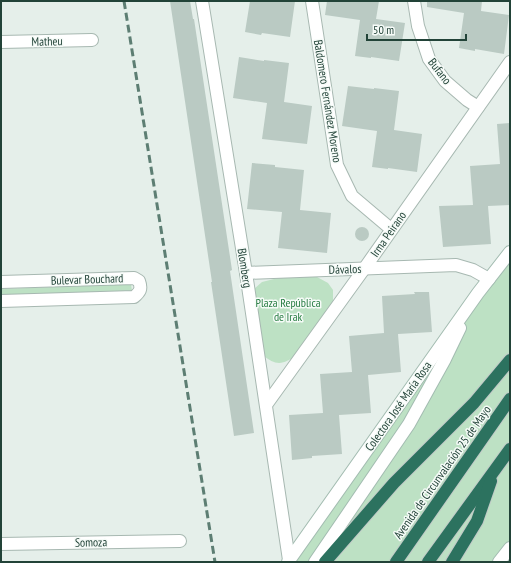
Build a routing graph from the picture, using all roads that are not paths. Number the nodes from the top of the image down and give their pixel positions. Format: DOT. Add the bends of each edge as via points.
graph roads {
  1 [pos="202,1"];
  2 [pos="312,1"];
  3 [pos="414,1"];
  4 [pos="92,40"];
  5 [pos="1,42"];
  6 [pos="510,62"];
  7 [pos="478,107"];
  8 [pos="391,229"];
  9 [pos="510,252"];
  10 [pos="364,269"];
  11 [pos="246,273"];
  12 [pos="488,279"];
  13 [pos="1,282"];
  14 [pos="478,293"];
  15 [pos="1,301"];
  16 [pos="510,360"];
  17 [pos="510,399"];
  18 [pos="266,405"];
  19 [pos="510,449"];
  20 [pos="496,468"];
  21 [pos="180,541"];
  22 [pos="1,544"];
  23 [pos="510,548"];
  24 [pos="289,561"];
  25 [pos="315,562"];
  26 [pos="325,562"];
  27 [pos="396,562"];
  28 [pos="428,562"];
  29 [pos="452,562"];
  30 [pos="499,562"];
  1 -- 11 [label="street, Blomberg"];
  2 -- 8 [label="street, Baldomero Fernández Moreno" via="337,165 352,196"];
  3 -- 7 [label="street, Bufano" via="418,26 429,59 445,81"];
  4 -- 5 [label="street, Matheu"];
  6 -- 7 [label="street, Irma Peirano"];
  7 -- 8 [label="street, Irma Peirano"];
  8 -- 10 [label="street, Irma Peirano"];
  9 -- 12 [label="street, Colectora José María Rosa"];
  10 -- 11 [label="street, Dávalos"];
  10 -- 12 [label="street, Dávalos" via="456,265 473,270"];
  10 -- 18 [label="street, Irma Peirano"];
  11 -- 18 [label="street, Blomberg"];
  12 -- 14 [label="street, Colectora José María Rosa"];
  13 -- 15 [label="street, Bulevar Bouchard" via="134,278 139,280 141,286 139,293 134,297"];
  14 -- 24 [label="street, Colectora José María Rosa"];
  14 -- 25 [label="street" via="409,424"];
  16 -- 26 [label="highway" via="474,403 394,483"];
  17 -- 27 [label="highway, Avenida de Circunvalación 25 de Mayo"];
  18 -- 24 [label="street, Blomberg"];
  19 -- 20 [label="highway"];
  20 -- 28 [label="highway"];
  20 -- 29 [label="highway" via="477,521"];
  21 -- 22 [label="street, Somoza"];
  23 -- 30 [label="street"];
}
